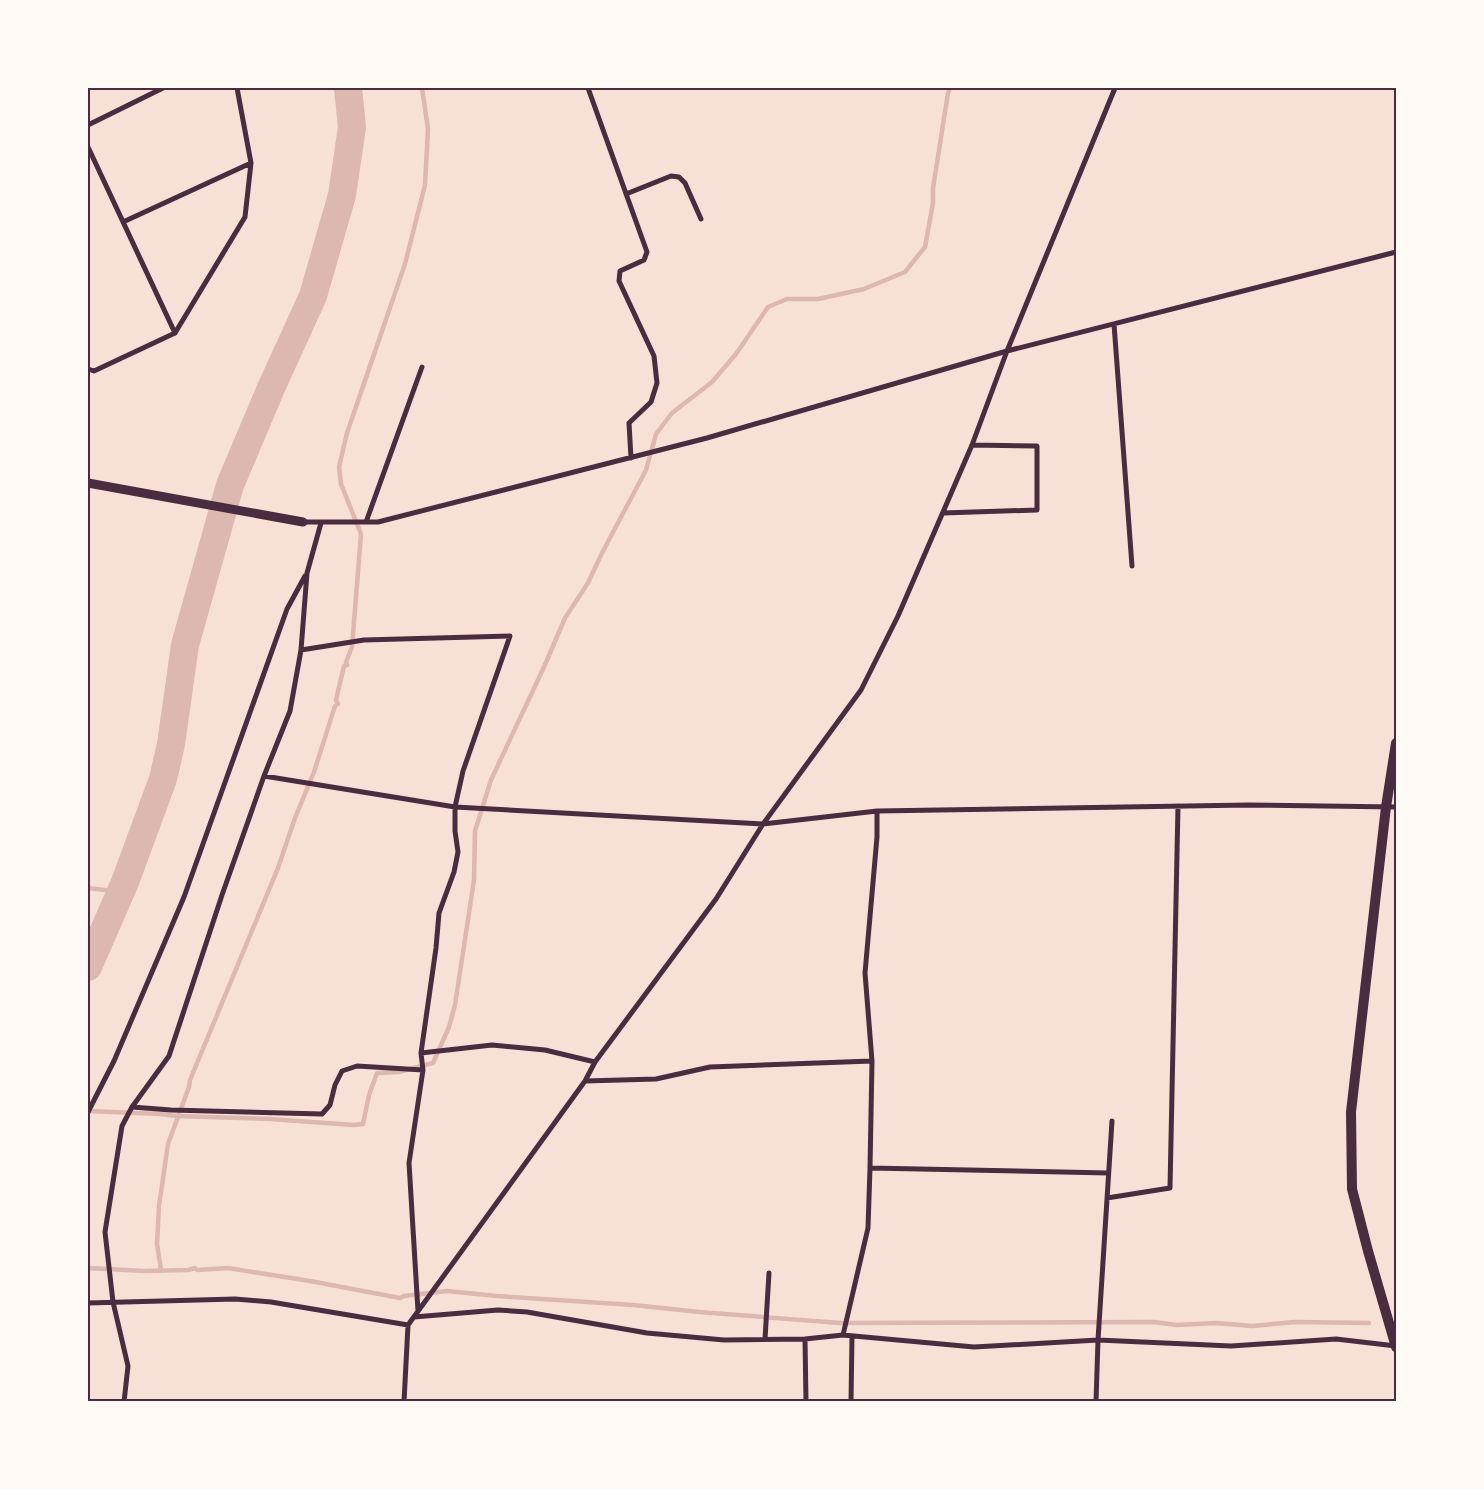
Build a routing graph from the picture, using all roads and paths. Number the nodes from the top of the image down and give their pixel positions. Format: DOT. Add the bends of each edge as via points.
graph roads {
  1 [pos="163,88"];
  2 [pos="237,88"];
  3 [pos="588,88"];
  4 [pos="1115,88"];
  5 [pos="88,125"];
  6 [pos="88,150"];
  7 [pos="251,163"];
  8 [pos="626,194"];
  9 [pos="701,219"];
  10 [pos="123,222"];
  11 [pos="1396,252"];
  12 [pos="1114,324"];
  13 [pos="175,333"];
  14 [pos="1007,351"];
  15 [pos="422,368"];
  16 [pos="88,369"];
  17 [pos="972,445"];
  18 [pos="631,458"];
  19 [pos="88,483"];
  20 [pos="943,513"];
  21 [pos="303,522"];
  22 [pos="366,522"];
  23 [pos="321,523"];
  24 [pos="1132,566"];
  25 [pos="307,574"];
  26 [pos="301,650"];
  27 [pos="1396,743"];
  28 [pos="264,776"];
  29 [pos="1178,806"];
  30 [pos="1391,806"];
  31 [pos="455,808"];
  32 [pos="877,811"];
  33 [pos="763,824"];
  34 [pos="421,1053"];
  35 [pos="872,1061"];
  36 [pos="595,1062"];
  37 [pos="423,1070"];
  38 [pos="585,1081"];
  39 [pos="132,1107"];
  40 [pos="88,1112"];
  41 [pos="1112,1121"];
  42 [pos="870,1168"];
  43 [pos="1108,1173"];
  44 [pos="1107,1198"];
  45 [pos="769,1274"];
  46 [pos="113,1302"];
  47 [pos="88,1304"];
  48 [pos="418,1311"];
  49 [pos="414,1317"];
  50 [pos="408,1325"];
  51 [pos="843,1335"];
  52 [pos="852,1336"];
  53 [pos="765,1339"];
  54 [pos="805,1339"];
  55 [pos="1098,1340"];
  56 [pos="1396,1347"];
  57 [pos="124,1402"];
  58 [pos="404,1402"];
  59 [pos="806,1402"];
  60 [pos="851,1402"];
  61 [pos="1096,1402"];
  1 -- 5 [label="street"];
  2 -- 7 [label="street"];
  3 -- 8 [label="street"];
  4 -- 14 [label="street"];
  6 -- 10 [label="street"];
  7 -- 10 [label="street"];
  7 -- 13 [label="street" via="245,217"];
  8 -- 9 [label="street" via="672,176 679,177 685,183"];
  8 -- 18 [label="street" via="646,252 644,260 620,271 619,281 654,356 657,383 651,402 629,423"];
  10 -- 13 [label="street"];
  11 -- 12 [label="street"];
  12 -- 14 [label="street"];
  12 -- 24 [label="street"];
  13 -- 16 [label="street" via="94,371"];
  14 -- 17 [label="street"];
  14 -- 18 [label="street"];
  15 -- 22 [label="street"];
  17 -- 20 [label="street"];
  17 -- 20 [label="street" via="1037,446 1037,510"];
  18 -- 22 [label="street" via="378,522"];
  19 -- 21 [label="street"];
  20 -- 33 [label="street" via="861,690"];
  21 -- 23 [label="street"];
  22 -- 23 [label="street"];
  23 -- 25 [label="street"];
  25 -- 26 [label="street"];
  25 -- 40 [label="street" via="287,609 184,896 114,1061"];
  26 -- 28 [label="street" via="290,711"];
  26 -- 31 [label="street" via="364,640 510,636 463,771"];
  27 -- 30 [label="main road"];
  28 -- 31 [label="street"];
  28 -- 39 [label="street" via="169,1056"];
  29 -- 30 [label="street"];
  29 -- 32 [label="street"];
  29 -- 44 [label="street" via="1170,1188"];
  30 -- 56 [label="main road" via="1351,1112 1352,1189"];
  31 -- 33 [label="street"];
  31 -- 34 [label="street" via="458,852 439,913"];
  32 -- 33 [label="street"];
  32 -- 35 [label="street" via="865,973"];
  33 -- 36 [label="street" via="716,899"];
  34 -- 36 [label="street" via="492,1045 545,1050"];
  34 -- 37 [label="street"];
  35 -- 38 [label="street" via="710,1067 656,1079"];
  35 -- 42 [label="street"];
  36 -- 38 [label="street"];
  37 -- 39 [label="street" via="357,1066 342,1071 330,1105 322,1114"];
  37 -- 48 [label="street" via="408,1163"];
  38 -- 48 [label="street"];
  39 -- 46 [label="street" via="122,1126 105,1232"];
  41 -- 43 [label="street"];
  42 -- 43 [label="street"];
  42 -- 51 [label="street" via="868,1228"];
  43 -- 44 [label="street"];
  44 -- 55 [label="street"];
  45 -- 53 [label="street"];
  46 -- 47 [label="street"];
  46 -- 50 [label="street" via="235,1299 272,1302"];
  46 -- 57 [label="street" via="128,1366"];
  48 -- 49 [label="street"];
  49 -- 50 [label="street"];
  49 -- 53 [label="street" via="517,1311 647,1333 724,1340"];
  50 -- 58 [label="street"];
  51 -- 52 [label="street"];
  51 -- 54 [label="street"];
  52 -- 55 [label="street" via="974,1347"];
  52 -- 60 [label="street"];
  53 -- 54 [label="street"];
  54 -- 59 [label="street"];
  55 -- 56 [label="street" via="1231,1346 1336,1338"];
  55 -- 61 [label="street"];
}
